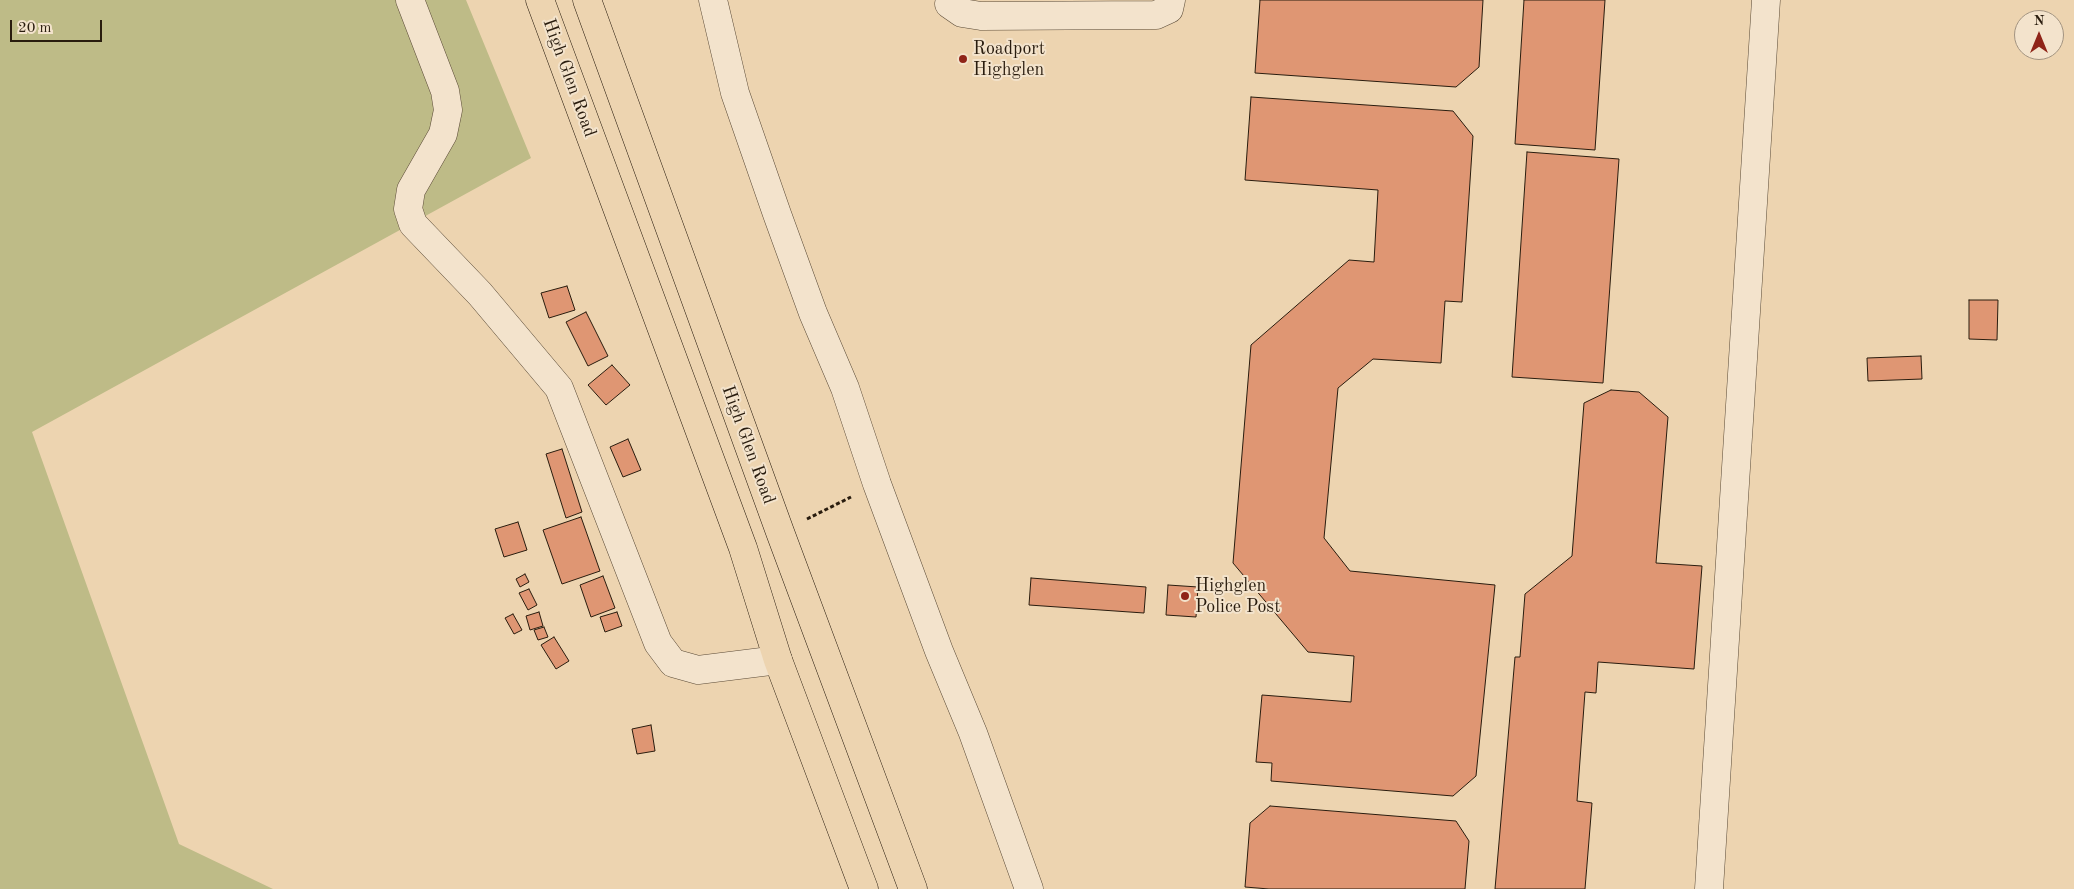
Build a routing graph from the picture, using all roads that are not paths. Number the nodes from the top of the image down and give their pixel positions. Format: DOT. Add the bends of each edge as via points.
graph roads {
  1 [pos="410,0"];
  2 [pos="540,0"];
  3 [pos="587,0"];
  4 [pos="713,0"];
  5 [pos="950,0"];
  6 [pos="1171,0"];
  7 [pos="1766,0"];
  8 [pos="778,660"];
  9 [pos="864,889"];
  10 [pos="912,889"];
  11 [pos="1028,889"];
  12 [pos="1709,889"];
  1 -- 8 [label="lane" via="445,91 448,110 443,134 411,190 408,209 413,224 480,294 559,388 658,643 673,663 698,670"];
  2 -- 8 [label="main road, High Glen Road" via="742,548"];
  3 -- 10 [label="main road, High Glen Road"];
  4 -- 11 [label="lane" via="735,94 813,313 846,388 877,484 973,733"];
  5 -- 6 [label="lane" via="949,4 962,13 981,16 1156,16 1168,9"];
  7 -- 12 [label="lane"];
  8 -- 9 [label="main road, High Glen Road"];
}
